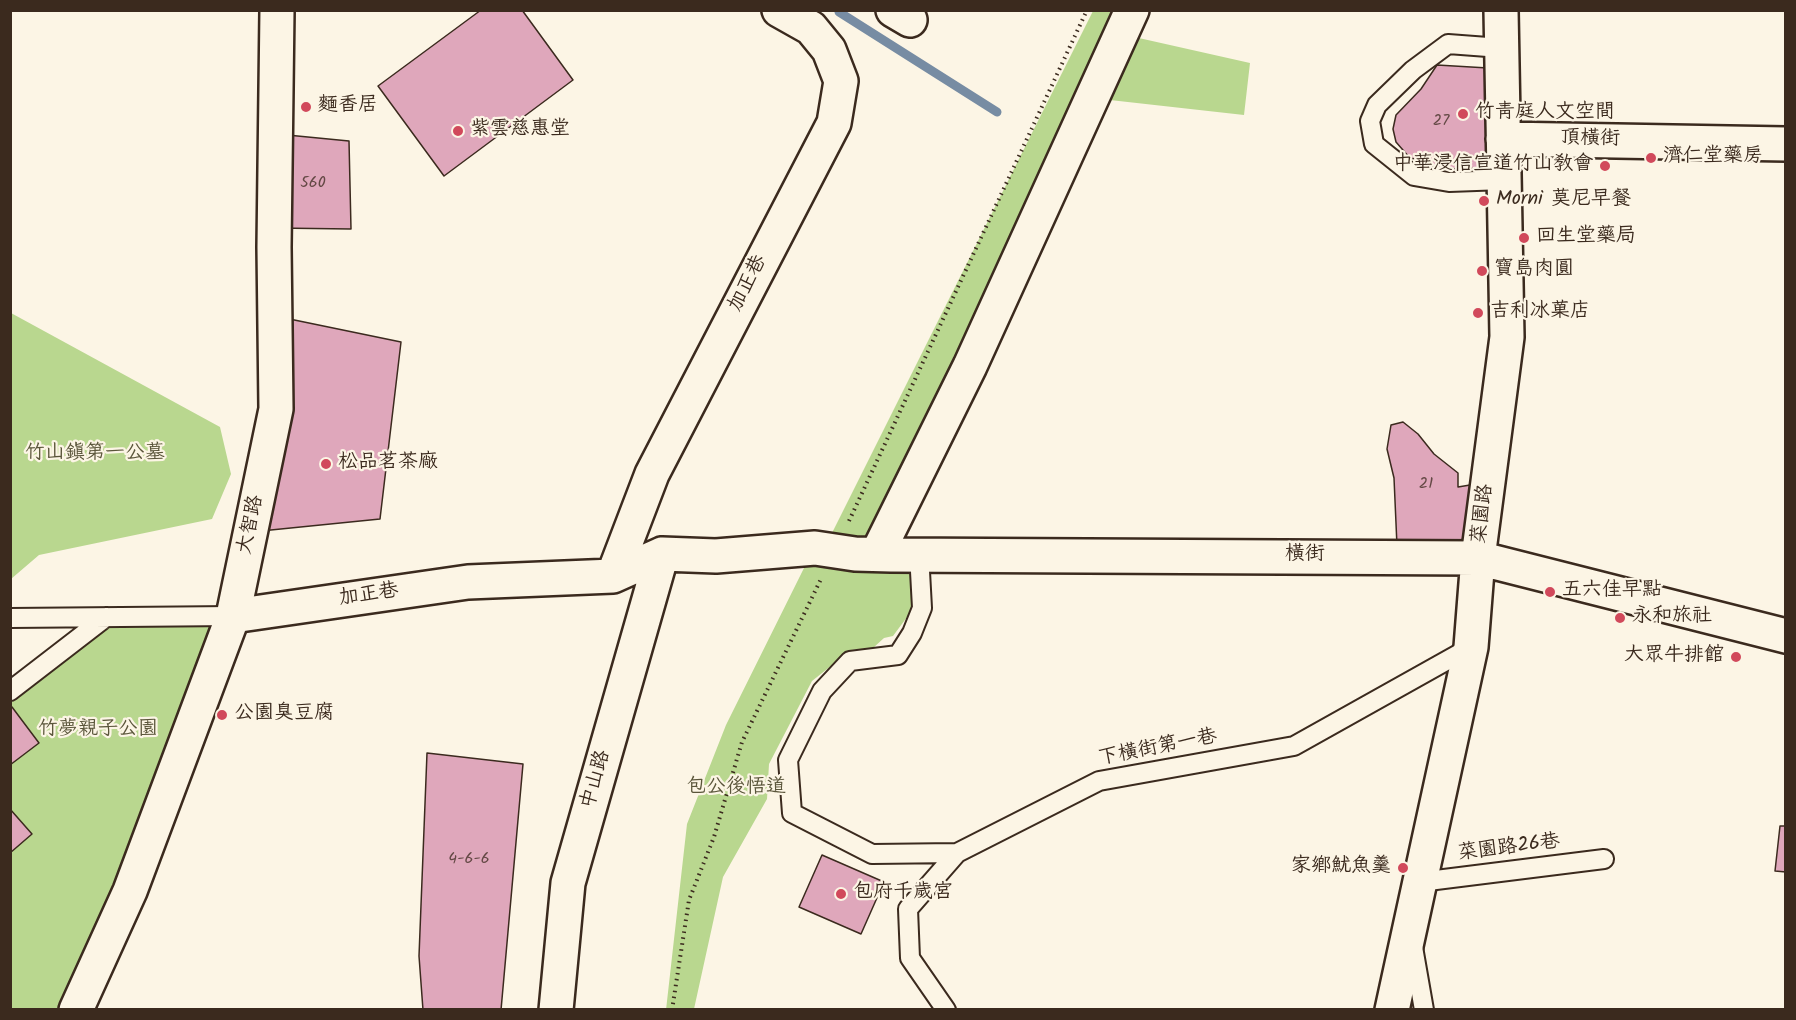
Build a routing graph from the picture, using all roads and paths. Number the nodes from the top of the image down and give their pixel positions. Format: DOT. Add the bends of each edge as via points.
graph roads {
  1 [pos="277,10"];
  2 [pos="779,10"];
  3 [pos="1087,10"];
  4 [pos="1132,10"];
  5 [pos="1501,10"];
  6 [pos="813,19"];
  7 [pos="1502,48"];
  8 [pos="1503,139"];
  9 [pos="1785,144"];
  10 [pos="1504,180"];
  11 [pos="825,550"];
  12 [pos="919,553"];
  13 [pos="662,554"];
  14 [pos="877,554"];
  15 [pos="1478,558"];
  16 [pos="613,576"];
  17 [pos="233,616"];
  18 [pos="106,617"];
  19 [pos="10,618"];
  20 [pos="1785,636"];
  21 [pos="1471,647"];
  22 [pos="10,691"];
  23 [pos="957,853"];
  24 [pos="1604,859"];
  25 [pos="1420,882"];
  26 [pos="1410,927"];
  27 [pos="76,1010"];
  28 [pos="556,1010"];
  29 [pos="672,1010"];
  30 [pos="946,1010"];
  31 [pos="1392,1010"];
  32 [pos="1424,1010"];
  1 -- 17 [label="street, 大智路" via="276,409"];
  2 -- 6 [label="street, 加正巷"];
  3 -- 11 [label="path"];
  4 -- 14 [label="street" via="970,366"];
  5 -- 7 [label="street, 菜園路"];
  6 -- 16 [label="street, 加正巷" via="841,81 834,123 652,474"];
  7 -- 8 [label="street, 菜園路"];
  7 -- 10 [label="lane" via="1448,44 1413,70 1377,105 1370,121 1374,144 1414,176 1449,182"];
  8 -- 9 [label="street, 頂橫街"];
  8 -- 10 [label="street, 菜園路"];
  10 -- 15 [label="street, 菜園路" via="1507,337"];
  11 -- 13 [label="street, 橫街" via="716,556"];
  11 -- 14 [label="street, 橫街"];
  11 -- 29 [label="path" via="742,742 714,837 689,900"];
  12 -- 14 [label="street, 橫街"];
  12 -- 15 [label="street, 橫街"];
  12 -- 23 [label="lane" via="922,608 912,633 898,655 850,661 822,691 788,760 792,813 872,854"];
  13 -- 16 [label="street, 加正巷"];
  13 -- 28 [label="street, 中山路" via="568,883"];
  15 -- 20 [label="street, 橫街"];
  15 -- 21 [label="street, 菜園路"];
  16 -- 17 [label="street, 加正巷" via="468,582"];
  17 -- 18 [label="lane"];
  17 -- 27 [label="street, 大智路" via="130,891"];
  18 -- 19 [label="lane"];
  18 -- 22 [label="lane"];
  21 -- 23 [label="lane, 下橫街第一巷" via="1294,746 1099,782"];
  21 -- 25 [label="street, 菜園路"];
  23 -- 30 [label="lane, 下橫街第一巷" via="908,909 910,958"];
  24 -- 25 [label="lane, 菜園路26巷"];
  25 -- 26 [label="street, 菜園路"];
  26 -- 31 [label="street, 菜園路"];
  26 -- 32 [label="lane"];
}
